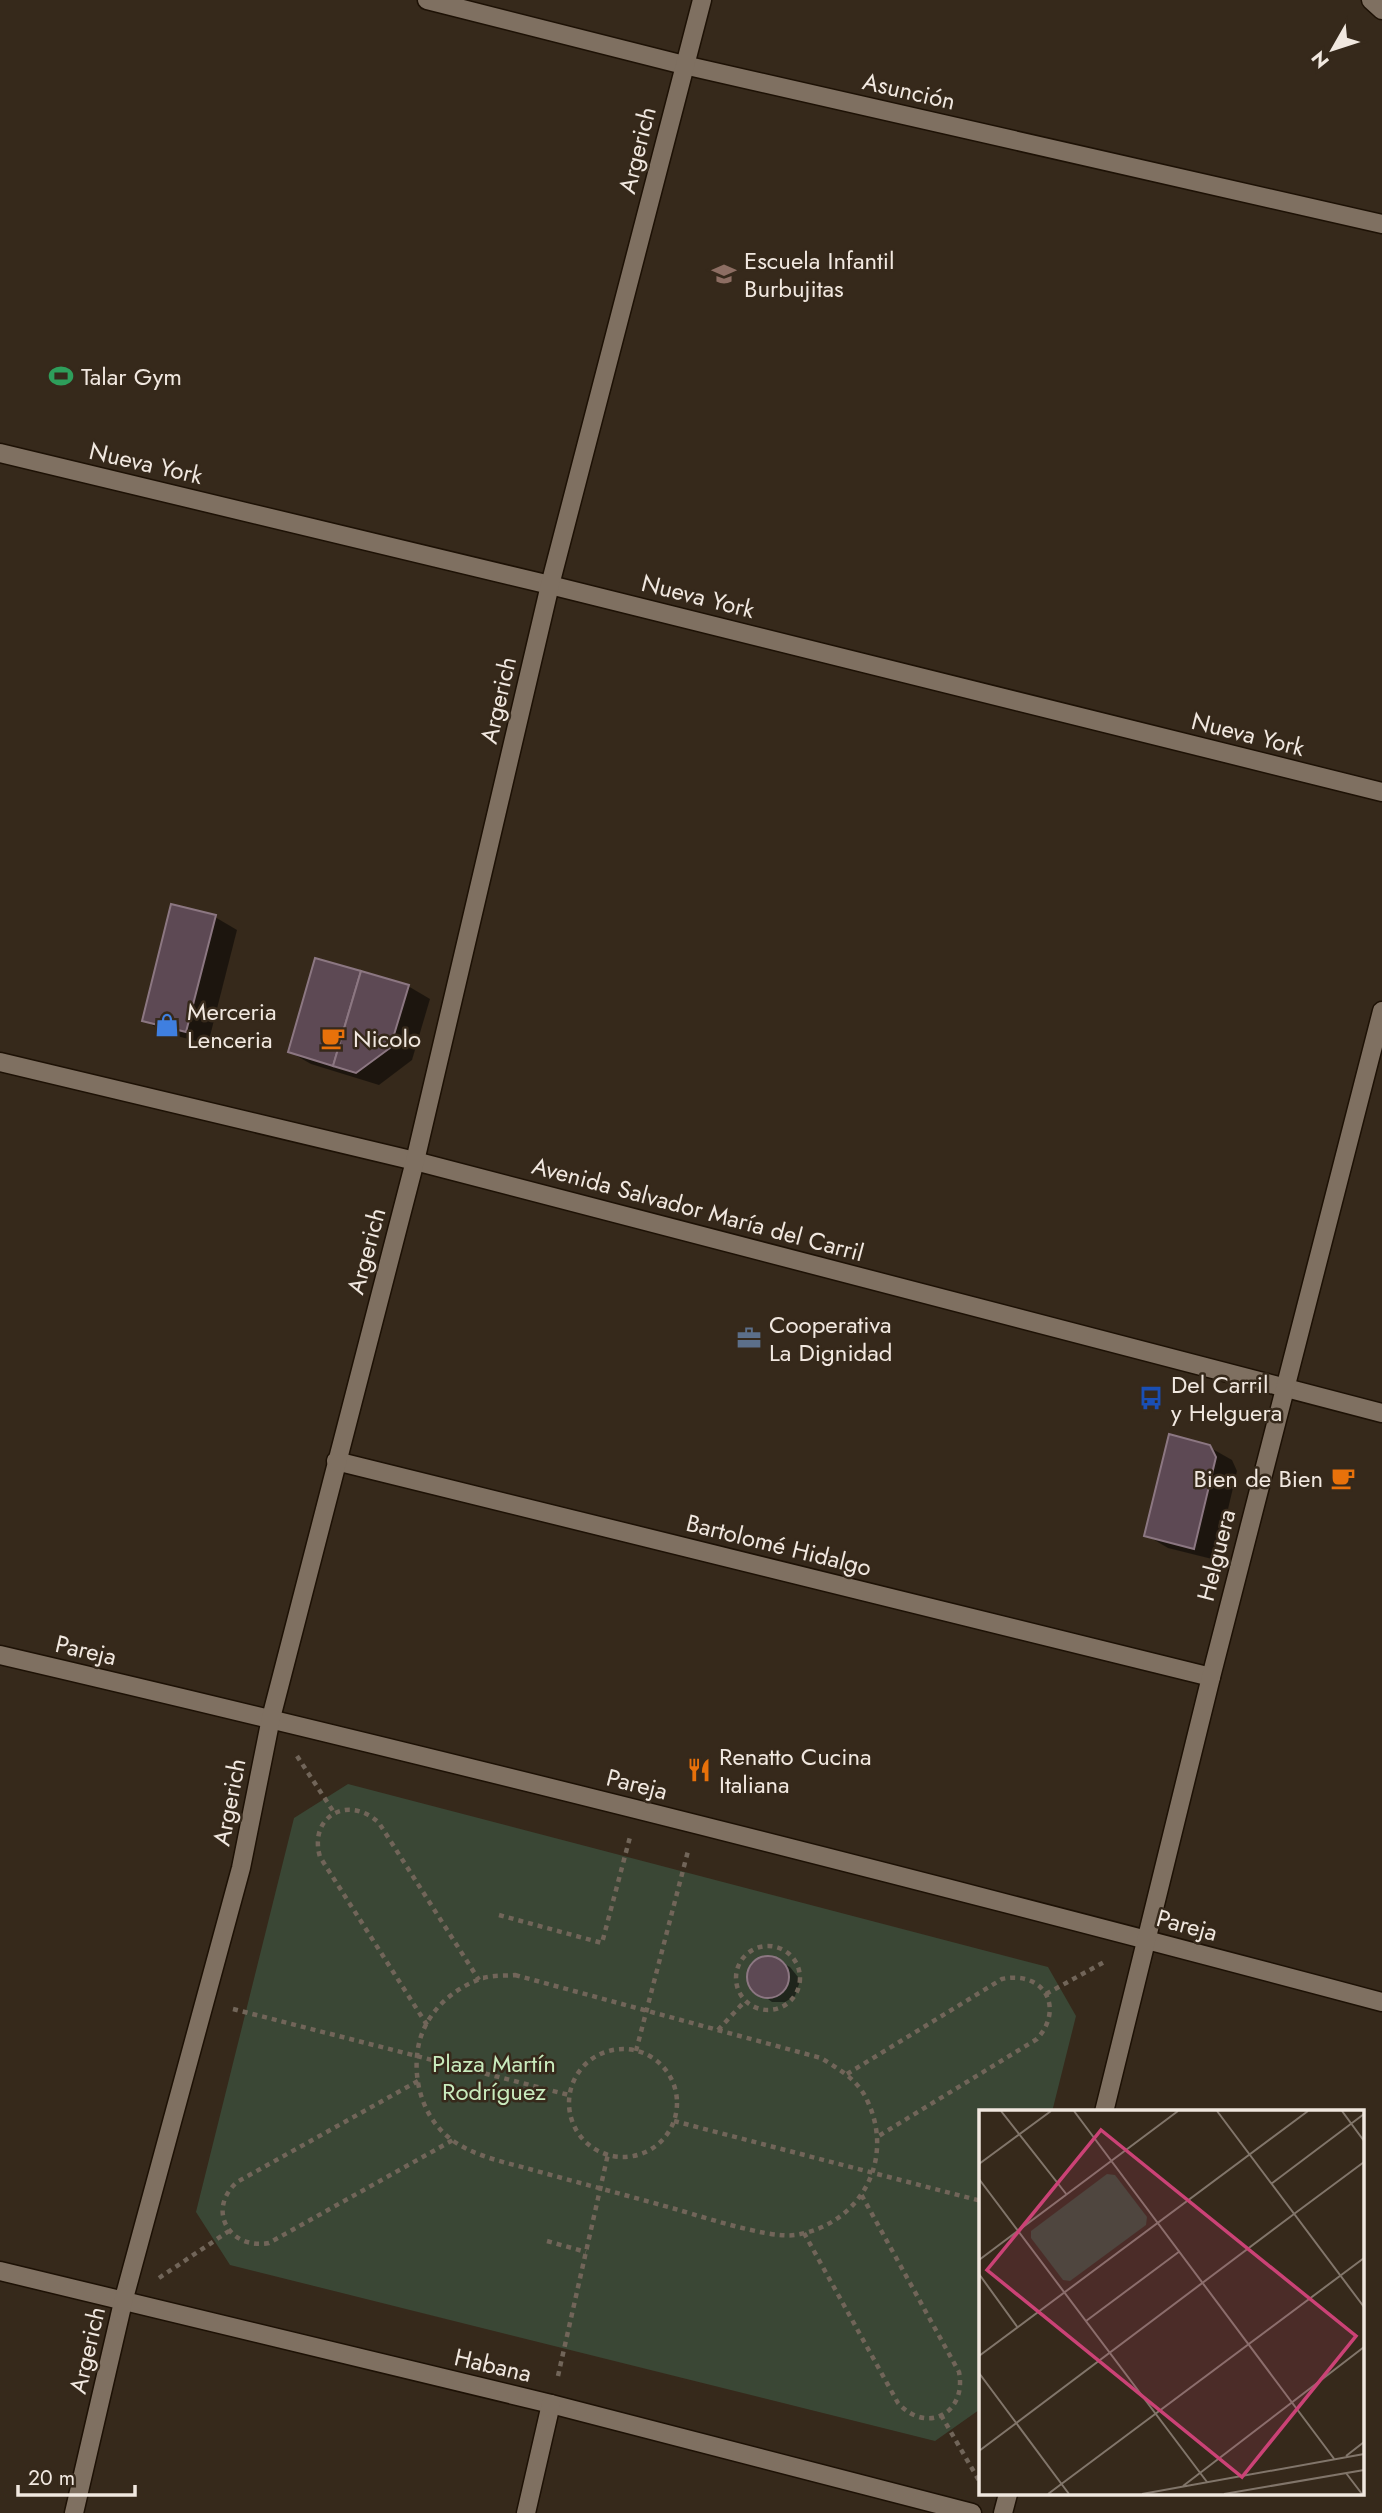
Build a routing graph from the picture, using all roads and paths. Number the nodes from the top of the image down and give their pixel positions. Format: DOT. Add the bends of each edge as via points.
graph roads {
  1 [pos="427,0"];
  2 [pos="702,0"];
  3 [pos="1371,0"];
  4 [pos="1382,9"];
  5 [pos="684,65"];
  6 [pos="1382,224"];
  7 [pos="0,453"];
  8 [pos="550,585"];
  9 [pos="1382,792"];
  10 [pos="1382,1011"];
  11 [pos="0,1062"];
  12 [pos="415,1161"];
  13 [pos="1284,1388"];
  14 [pos="1382,1413"];
  15 [pos="336,1461"];
  16 [pos="0,1655"];
  17 [pos="1210,1677"];
  18 [pos="271,1718"];
  19 [pos="638,1809"];
  20 [pos="335,1814"];
  21 [pos="695,1824"];
  22 [pos="499,1915"];
  23 [pos="1145,1939"];
  24 [pos="479,1980"];
  25 [pos="1046,1994"];
  26 [pos="745,2001"];
  27 [pos="205,2002"];
  28 [pos="1382,2002"];
  29 [pos="647,2011"];
  30 [pos="427,2025"];
  31 [pos="718,2030"];
  32 [pos="636,2051"];
  33 [pos="417,2056"];
  34 [pos="847,2074"];
  35 [pos="418,2081"];
  36 [pos="569,2095"];
  37 [pos="1104,2110"];
  38 [pos="674,2121"];
  39 [pos="877,2137"];
  40 [pos="453,2140"];
  41 [pos="608,2154"];
  42 [pos="872,2173"];
  43 [pos="600,2188"];
  44 [pos="861,2194"];
  45 [pos="979,2200"];
  46 [pos="229,2231"];
  47 [pos="803,2233"];
  48 [pos="547,2241"];
  49 [pos="586,2252"];
  50 [pos="0,2271"];
  51 [pos="123,2302"];
  52 [pos="551,2404"];
  53 [pos="941,2415"];
  54 [pos="979,2482"];
  55 [pos="1007,2496"];
  56 [pos="74,2513"];
  57 [pos="526,2513"];
  58 [pos="972,2513"];
  59 [pos="1003,2513"];
  1 -- 5 [label="street, Asunción"];
  2 -- 5 [label="street, Argerich"];
  3 -- 4 [label="street"];
  5 -- 6 [label="street, Asunción"];
  5 -- 8 [label="street, Argerich"];
  7 -- 8 [label="street, Nueva York"];
  8 -- 9 [label="street, Nueva York"];
  8 -- 12 [label="street, Argerich"];
  10 -- 13 [label="street, Helguera"];
  11 -- 12 [label="street, Avenida Salvador María del Carril"];
  12 -- 13 [label="street, Avenida Salvador María del Carril"];
  12 -- 15 [label="street, Argerich"];
  13 -- 14 [label="street, Avenida Salvador María del Carril"];
  13 -- 17 [label="street, Helguera"];
  15 -- 17 [label="street, Bartolomé Hidalgo"];
  15 -- 18 [label="street, Argerich"];
  16 -- 18 [label="street, Pareja"];
  17 -- 23 [label="street, Helguera"];
  18 -- 19 [label="street, Pareja"];
  18 -- 20 [label="path"];
  18 -- 27 [label="street, Argerich" via="241,1868"];
  19 -- 21 [label="street, Pareja"];
  19 -- 22 [label="path" via="601,1943"];
  20 -- 24 [label="path" via="361,1811 379,1823"];
  20 -- 30 [label="path" via="318,1835 320,1857"];
  21 -- 23 [label="street, Pareja"];
  21 -- 29 [label="path"];
  23 -- 25 [label="path"];
  23 -- 28 [label="street, Pareja"];
  23 -- 37 [label="street, Helguera"];
  24 -- 29 [label="path" via="515,1975"];
  24 -- 30 [label="path" via="457,1989"];
  25 -- 34 [label="path" via="1035,1981 1024,1977 1002,1979"];
  25 -- 39 [label="path" via="1049,2021 1037,2039"];
  26 -- 26 [label="path" via="764,2010 785,2006 798,1989 799,1968 793,1958 766,1946 746,1954 736,1972"];
  26 -- 31 [label="path"];
  27 -- 33 [label="path"];
  27 -- 51 [label="street, Argerich"];
  29 -- 31 [label="path"];
  29 -- 32 [label="path"];
  30 -- 33 [label="path"];
  31 -- 34 [label="path" via="821,2058"];
  32 -- 36 [label="path" via="600,2054 575,2078"];
  32 -- 38 [label="path" via="653,2058 670,2078 677,2103"];
  33 -- 35 [label="path"];
  33 -- 36 [label="path"];
  34 -- 39 [label="path" via="866,2098"];
  35 -- 40 [label="path" via="434,2123"];
  35 -- 46 [label="path" via="237,2182 229,2189 222,2210"];
  36 -- 41 [label="path" via="569,2113 576,2129 587,2143"];
  38 -- 41 [label="path" via="652,2148 636,2155"];
  38 -- 42 [label="path"];
  39 -- 42 [label="path"];
  40 -- 43 [label="path" via="485,2156"];
  40 -- 46 [label="path" via="269,2243 247,2244"];
  41 -- 43 [label="path"];
  42 -- 44 [label="path"];
  42 -- 45 [label="path"];
  43 -- 47 [label="path" via="762,2232"];
  43 -- 49 [label="path"];
  44 -- 47 [label="path" via="848,2211 822,2228"];
  44 -- 53 [label="path" via="959,2372 960,2395"];
  46 -- 51 [label="path"];
  47 -- 53 [label="path" via="898,2403 915,2417"];
  48 -- 49 [label="path"];
  49 -- 52 [label="path"];
  50 -- 51 [label="street, Habana"];
  51 -- 52 [label="street, Habana"];
  51 -- 56 [label="street, Argerich"];
  52 -- 57 [label="street"];
  52 -- 58 [label="street, Habana"];
  53 -- 54 [label="path"];
  55 -- 59 [label="street"];
}
